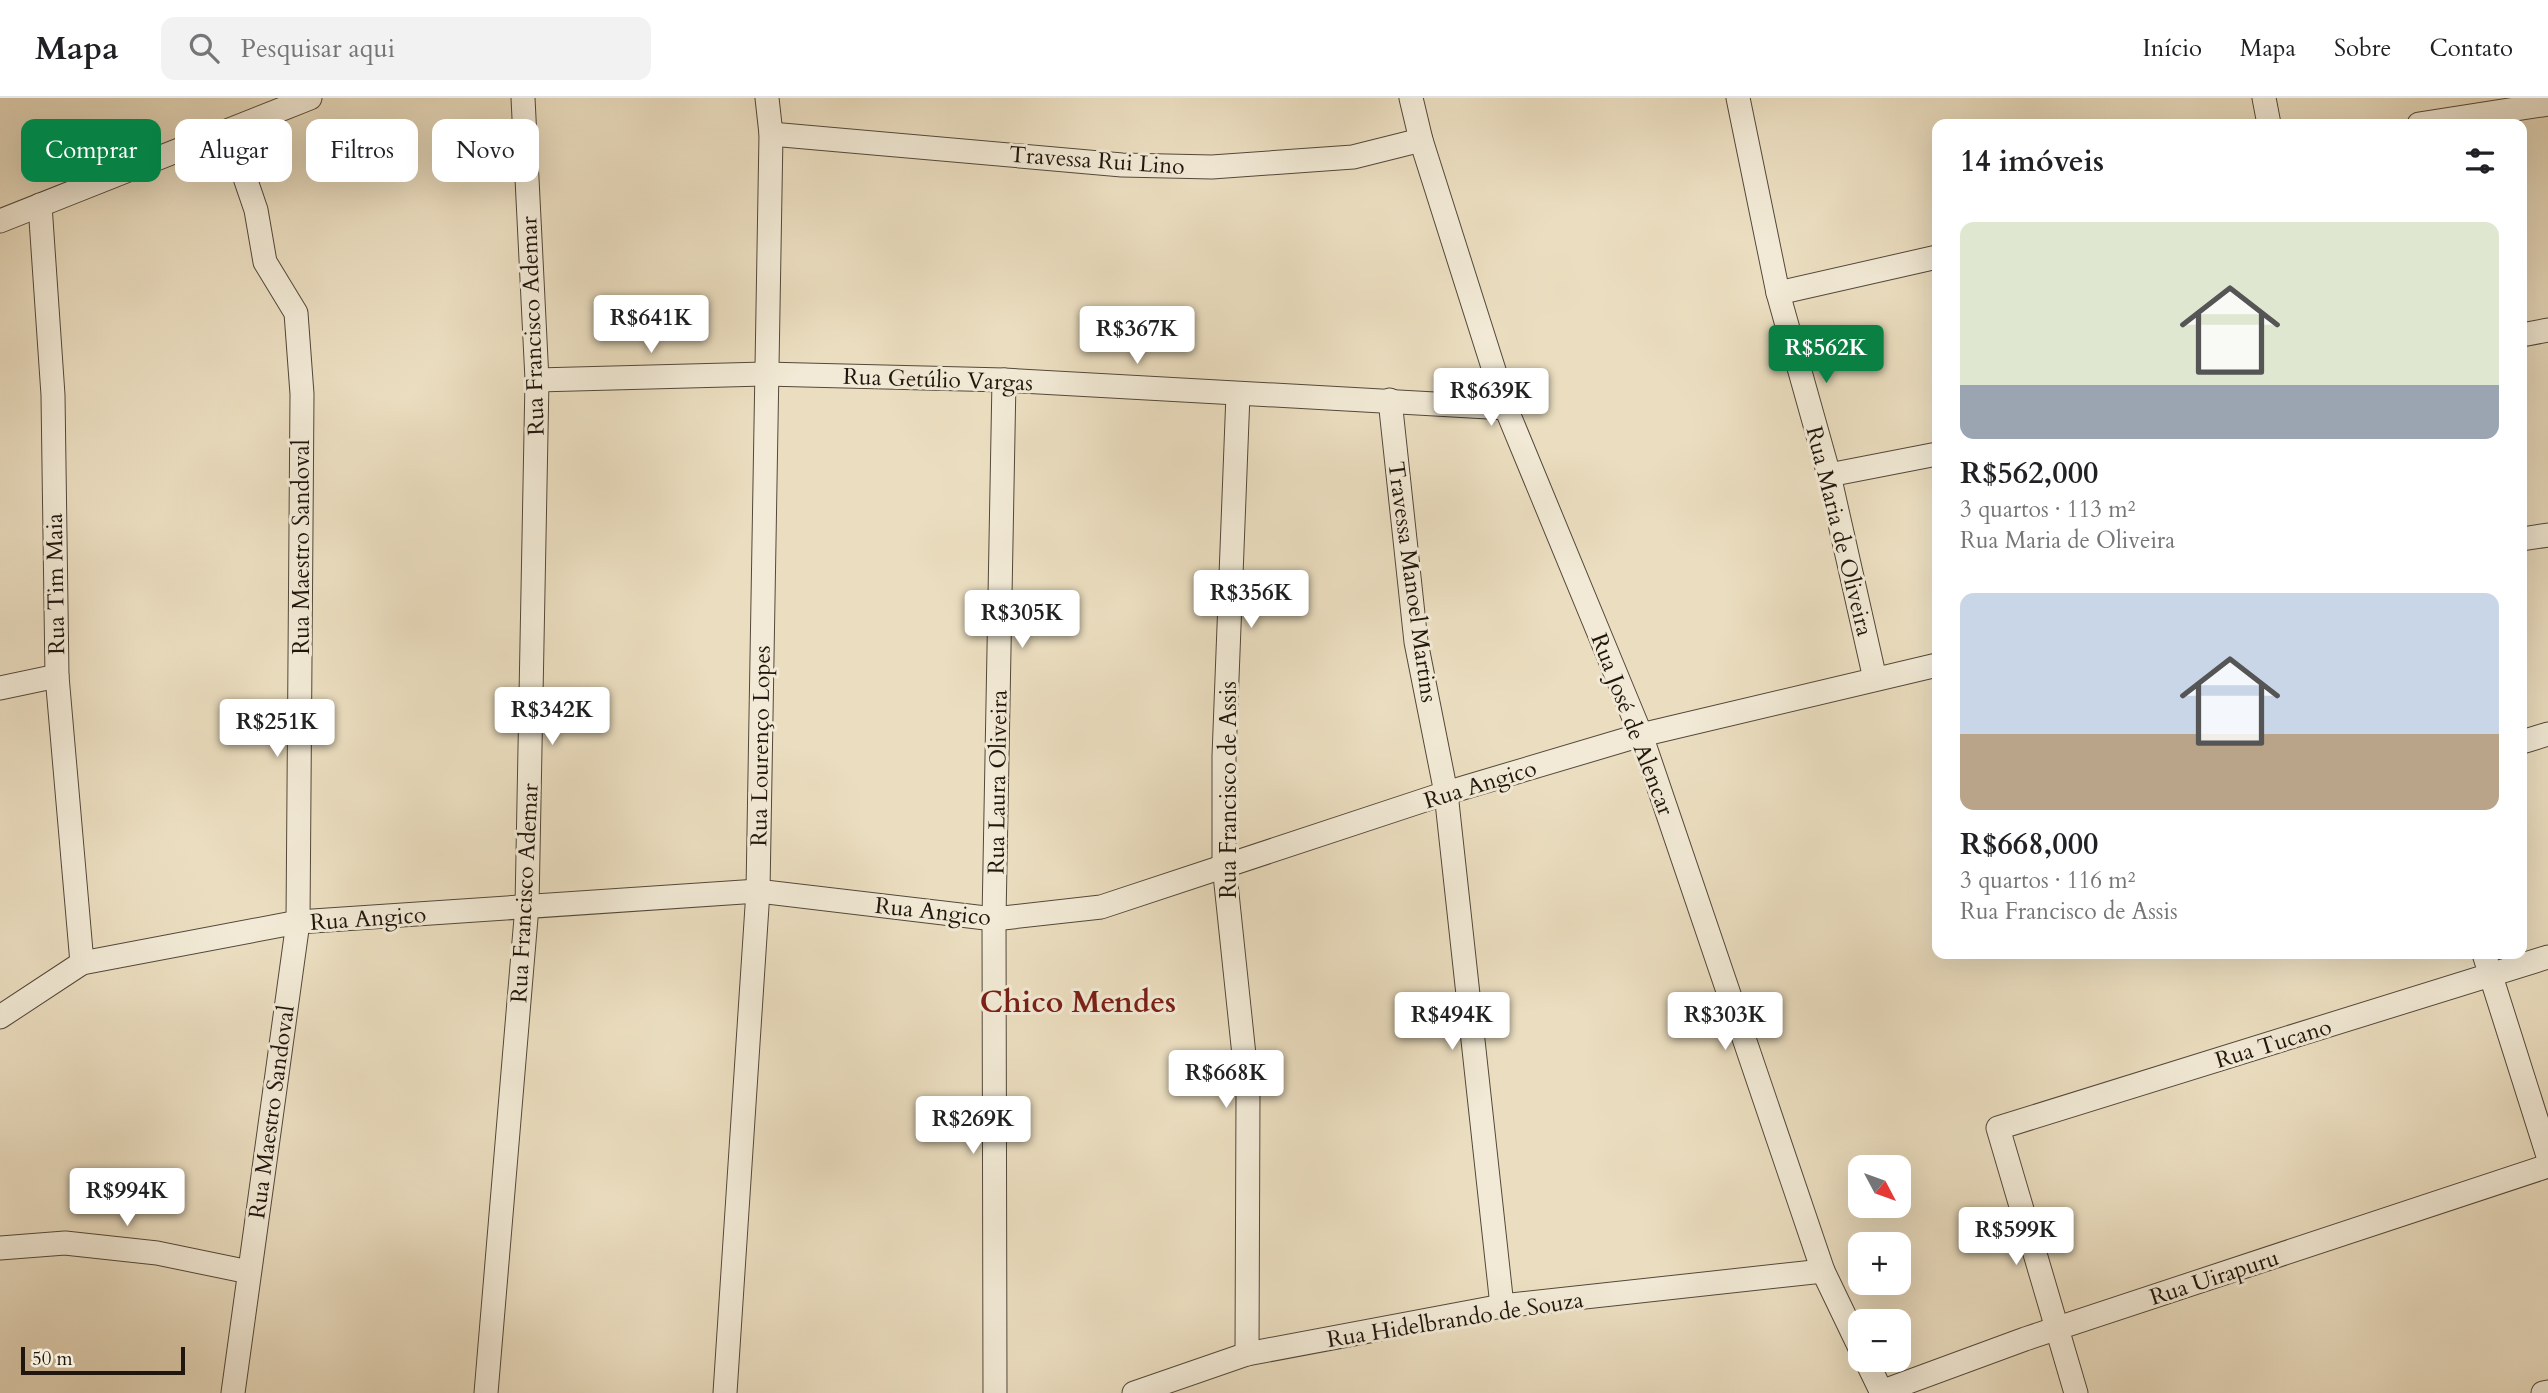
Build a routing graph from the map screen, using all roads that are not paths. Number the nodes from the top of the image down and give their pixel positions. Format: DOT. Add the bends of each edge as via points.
graph roads {
  1 [pos="310,98"];
  2 [pos="523,98"];
  3 [pos="767,98"];
  4 [pos="1411,98"];
  5 [pos="1744,98"];
  6 [pos="2264,98"];
  7 [pos="2548,104"];
  8 [pos="258,119"];
  9 [pos="2268,119"];
  10 [pos="2452,119"];
  11 [pos="771,134"];
  12 [pos="1421,139"];
  13 [pos="175,152"];
  14 [pos="246,182"];
  15 [pos="40,205"];
  16 [pos="0,221"];
  17 [pos="1932,258"];
  18 [pos="1778,293"];
  19 [pos="765,374"];
  20 [pos="537,380"];
  21 [pos="1004,380"];
  22 [pos="1238,394"];
  23 [pos="1390,400"];
  24 [pos="1506,408"];
  25 [pos="1932,455"];
  26 [pos="1829,475"];
  27 [pos="2548,535"];
  28 [pos="2527,538"];
  29 [pos="1932,666"];
  30 [pos="57,676"];
  31 [pos="1875,679"];
  32 [pos="0,688"];
  33 [pos="2548,734"];
  34 [pos="1641,736"];
  35 [pos="2527,740"];
  36 [pos="1446,793"];
  37 [pos="1224,864"];
  38 [pos="758,891"];
  39 [pos="527,906"];
  40 [pos="994,919"];
  41 [pos="298,922"];
  42 [pos="2548,957"];
  43 [pos="2486,959"];
  44 [pos="82,963"];
  45 [pos="2492,976"];
  46 [pos="0,1017"];
  47 [pos="2548,1156"];
  48 [pos="2548,1166"];
  49 [pos="0,1248"];
  50 [pos="1823,1271"];
  51 [pos="250,1272"];
  52 [pos="1502,1306"];
  53 [pos="1848,1323"];
  54 [pos="2057,1329"];
  55 [pos="1247,1354"];
  56 [pos="1872,1372"];
  57 [pos="233,1393"];
  58 [pos="486,1393"];
  59 [pos="725,1393"];
  60 [pos="995,1393"];
  61 [pos="1134,1393"];
  62 [pos="1882,1393"];
  63 [pos="2076,1393"];
  1 -- 8 [label="street"];
  2 -- 20 [label="street, Rua Francisco Ademar"];
  3 -- 11 [label="street, Rua Lourenço Lopes"];
  4 -- 12 [label="street, Rua José de Alencar"];
  5 -- 18 [label="street, Rua Maria de Oliveira"];
  6 -- 9 [label="street"];
  7 -- 10 [label="street"];
  11 -- 12 [label="street, Travessa Rui Lino" via="1122,164 1212,167 1353,157"];
  11 -- 19 [label="street, Rua Lourenço Lopes"];
  12 -- 24 [label="street, Rua José de Alencar"];
  13 -- 15 [label="street"];
  14 -- 41 [label="street, Rua Maestro Sandoval" via="265,262 296,313 302,394"];
  15 -- 16 [label="street"];
  15 -- 30 [label="street, Rua Tim Maia" via="53,395"];
  17 -- 18 [label="street"];
  18 -- 26 [label="street, Rua Maria de Oliveira"];
  19 -- 20 [label="street, Rua Getúlio Vargas"];
  19 -- 21 [label="street, Rua Getúlio Vargas"];
  19 -- 38 [label="street, Rua Lourenço Lopes"];
  20 -- 39 [label="street, Rua Francisco Ademar"];
  21 -- 22 [label="street, Rua Getúlio Vargas"];
  21 -- 40 [label="street, Rua Laura Oliveira"];
  22 -- 23 [label="street, Rua Getúlio Vargas"];
  22 -- 37 [label="street, Rua Francisco de Assis"];
  23 -- 24 [label="street, Rua Getúlio Vargas"];
  23 -- 36 [label="street, Travessa Manoel Martins" via="1416,642"];
  24 -- 34 [label="street, Rua José de Alencar"];
  25 -- 26 [label="street"];
  26 -- 31 [label="street, Rua Maria de Oliveira"];
  27 -- 28 [label="street"];
  29 -- 31 [label="street, Rua Angico"];
  30 -- 32 [label="street"];
  30 -- 44 [label="street, Rua Tim Maia"];
  31 -- 34 [label="street, Rua Angico"];
  33 -- 35 [label="street"];
  34 -- 36 [label="street, Rua Angico"];
  34 -- 50 [label="street, Rua José de Alencar"];
  36 -- 37 [label="street, Rua Angico"];
  36 -- 52 [label="street, Travessa Manoel Martins"];
  37 -- 40 [label="street, Rua Angico" via="1101,906"];
  37 -- 55 [label="street, Rua Francisco de Assis" via="1248,1093"];
  38 -- 39 [label="street, Rua Angico"];
  38 -- 40 [label="street, Rua Angico"];
  38 -- 59 [label="street, Rua Lourenço Lopes"];
  39 -- 41 [label="street, Rua Angico"];
  39 -- 58 [label="street, Rua Francisco Ademar"];
  40 -- 60 [label="street, Rua Laura Oliveira"];
  41 -- 44 [label="street, Rua Angico"];
  41 -- 51 [label="street, Rua Maestro Sandoval"];
  42 -- 45 [label="street, Rua Tucano"];
  43 -- 45 [label="street"];
  44 -- 46 [label="street, Rua Angico"];
  45 -- 47 [label="street"];
  45 -- 54 [label="street, Rua Tucano" via="1998,1129"];
  48 -- 54 [label="street, Rua Uirapuru"];
  49 -- 51 [label="street" via="78,1245 157,1253"];
  50 -- 52 [label="street, Rua Hidelbrando de Souza"];
  50 -- 53 [label="street, Rua José de Alencar"];
  51 -- 57 [label="street, Rua Maestro Sandoval"];
  52 -- 55 [label="street, Rua Hidelbrando de Souza"];
  54 -- 62 [label="street, Rua Uirapuru"];
  54 -- 63 [label="street"];
  55 -- 61 [label="street, Rua Hidelbrando de Souza"];
  56 -- 62 [label="street"];
}
